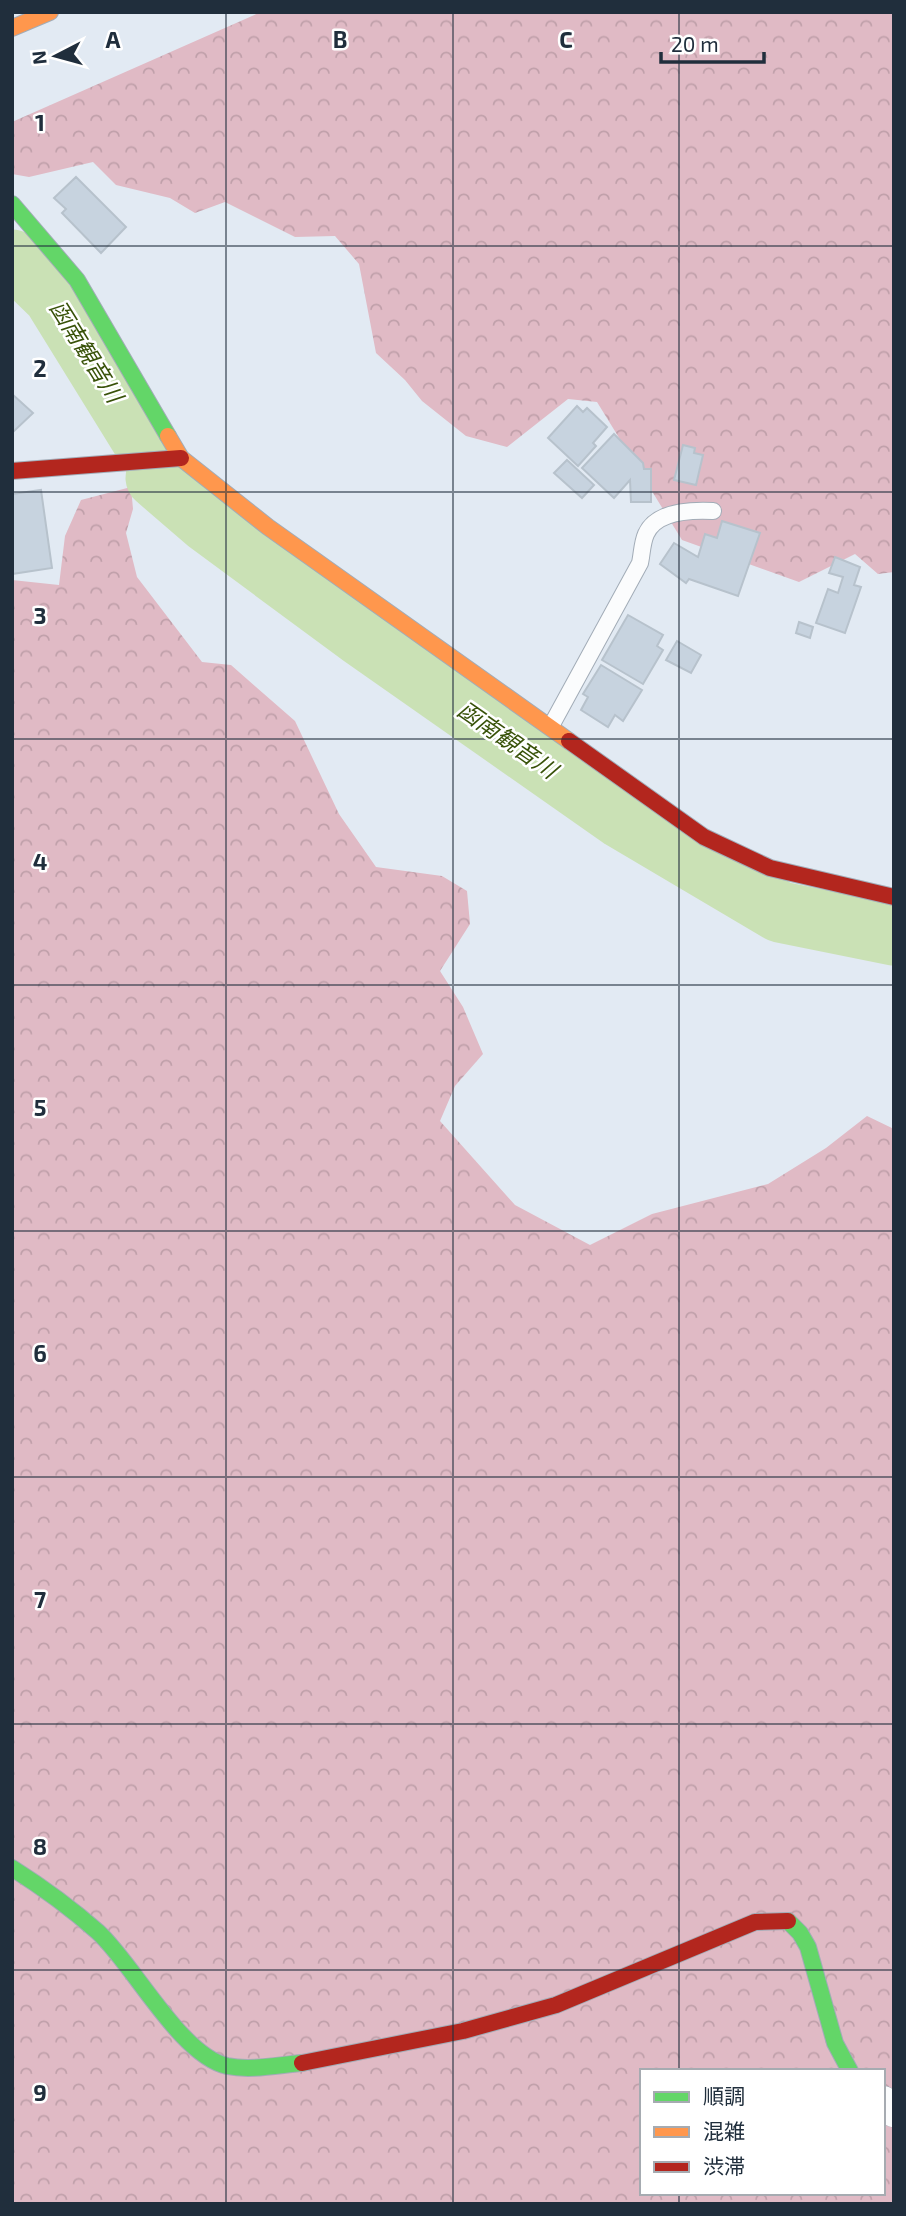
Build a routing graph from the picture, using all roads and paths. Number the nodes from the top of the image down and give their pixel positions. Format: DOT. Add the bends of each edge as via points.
graph roads {
  1 [pos="50,12"];
  2 [pos="12,28"];
  3 [pos="12,204"];
  4 [pos="181,458"];
  5 [pos="12,471"];
  6 [pos="713,511"];
  7 [pos="551,726"];
  8 [pos="894,897"];
  9 [pos="12,1868"];
  10 [pos="849,2069"];
  1 -- 2 [label="main road"];
  3 -- 4 [label="main road" via="77,280"];
  4 -- 5 [label="main road"];
  4 -- 7 [label="main road" via="268,527"];
  6 -- 7 [label="lane" via="667,516 646,533 640,563"];
  7 -- 8 [label="main road" via="704,837 770,868"];
  9 -- 10 [label="main road" via="99,1933 171,2022 210,2059 226,2066 306,2063 463,2031 556,2005 755,1922 787,1920 808,1947 835,2043"];
}
